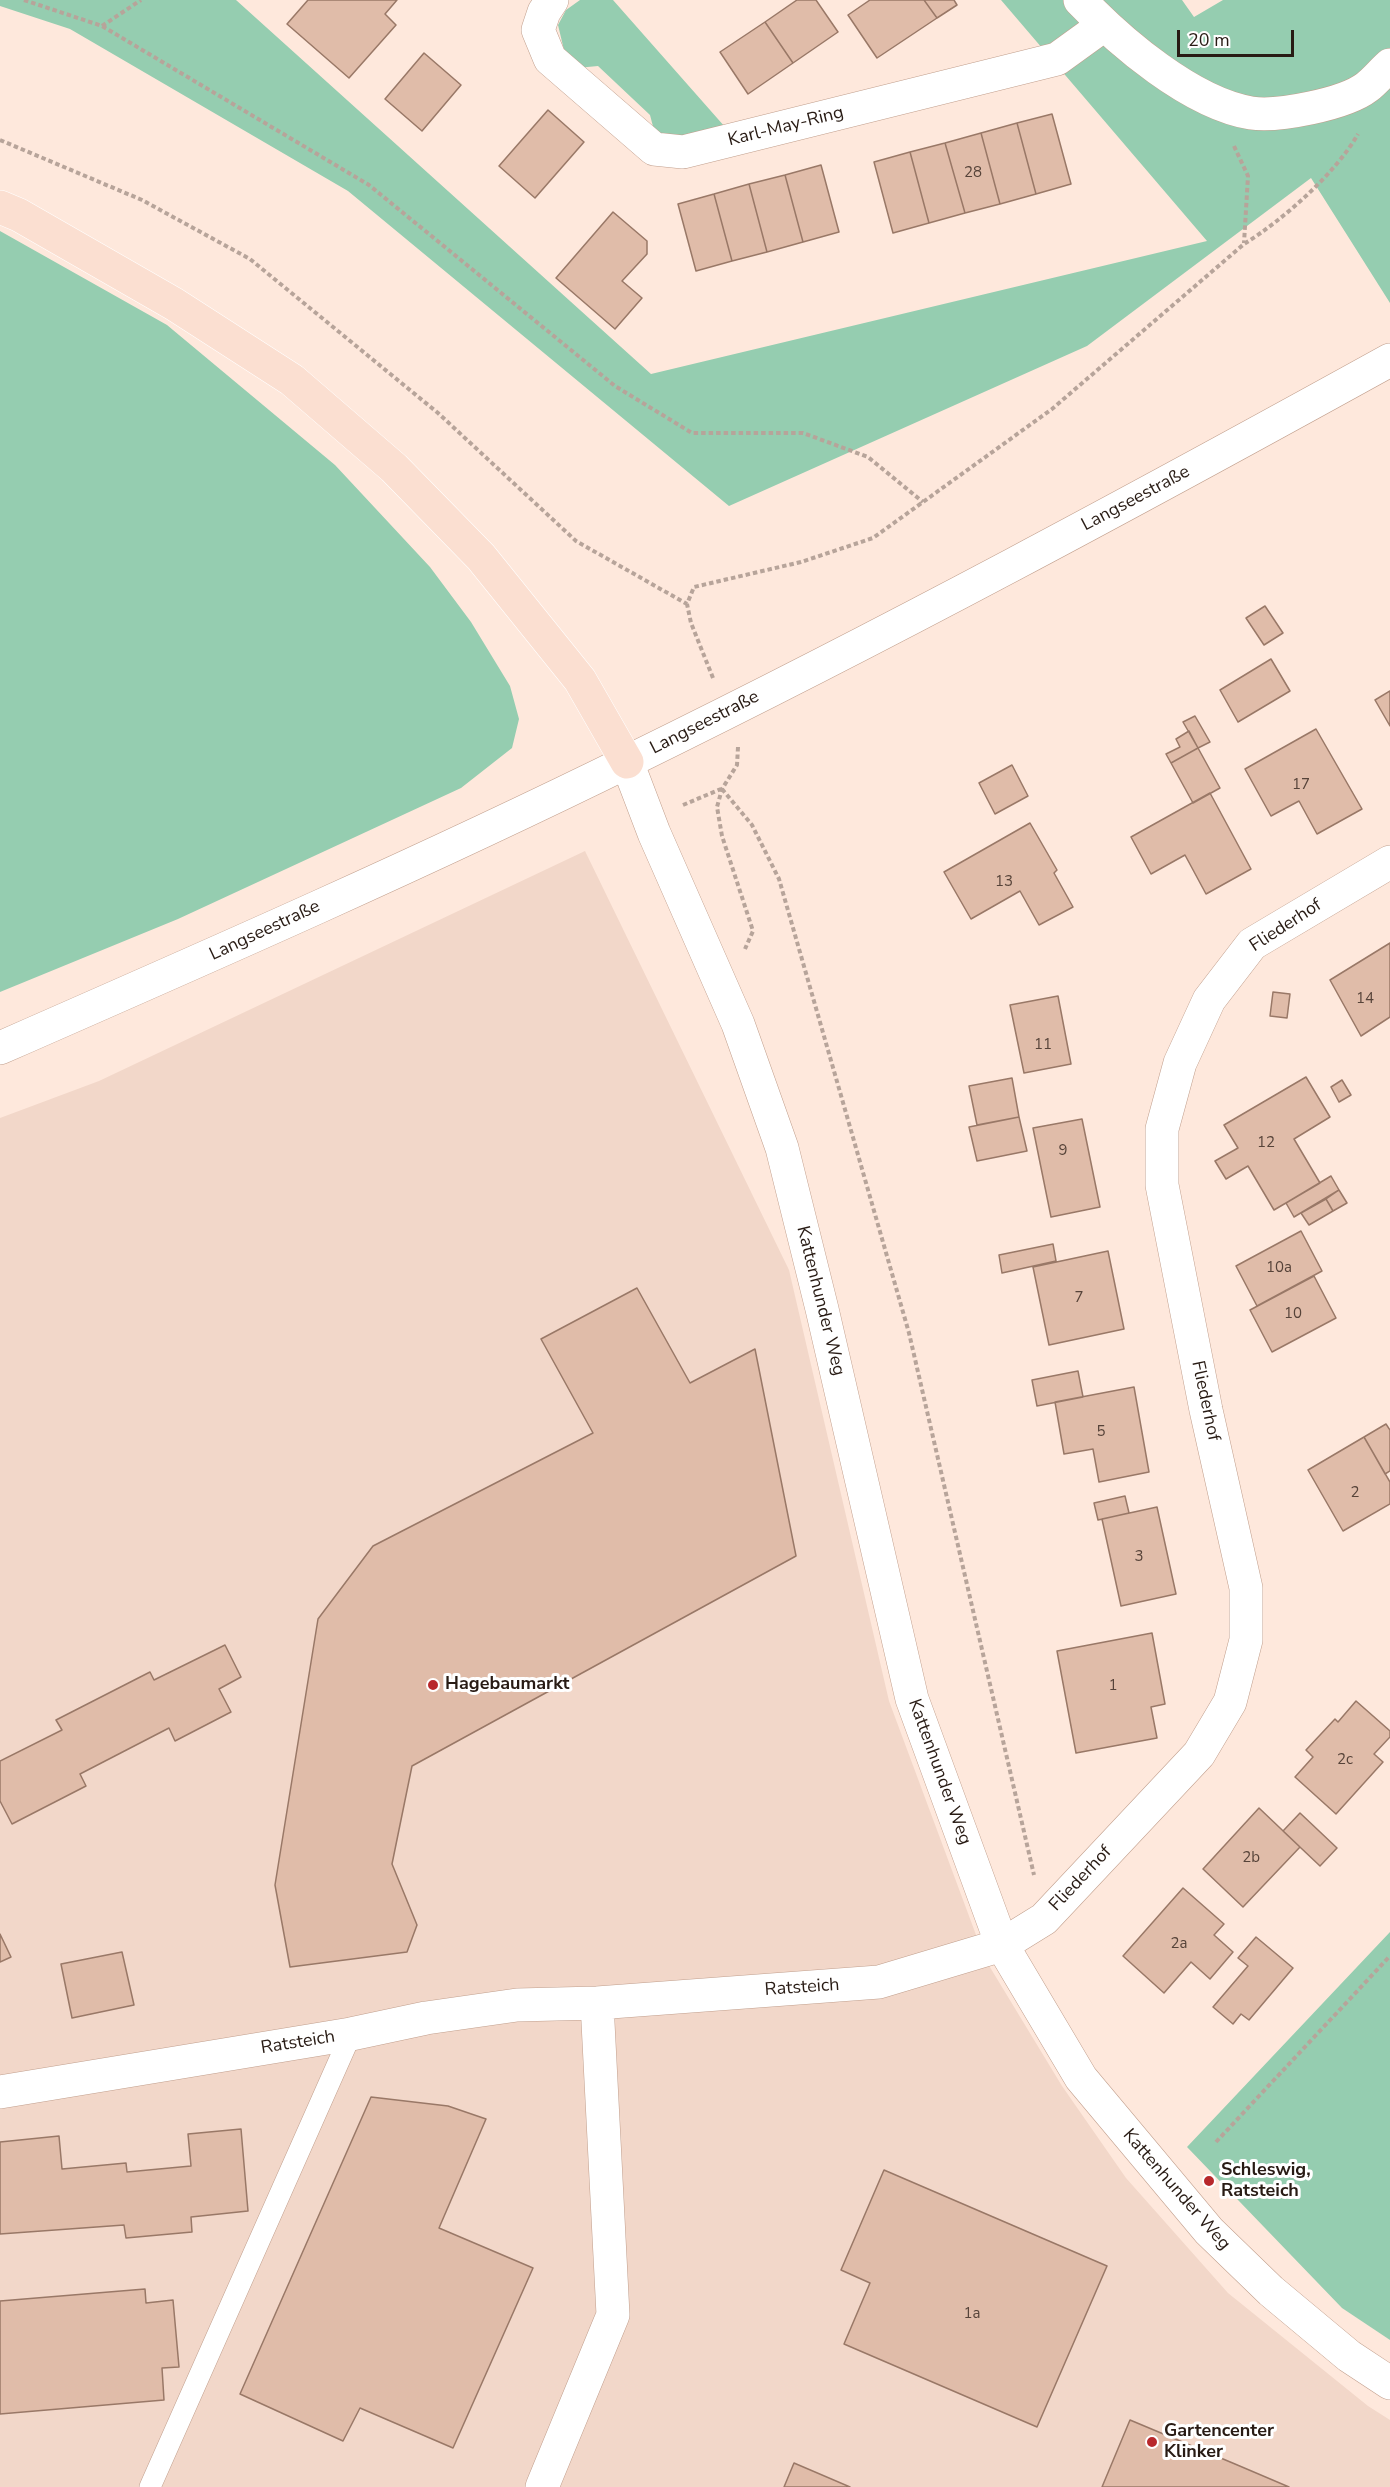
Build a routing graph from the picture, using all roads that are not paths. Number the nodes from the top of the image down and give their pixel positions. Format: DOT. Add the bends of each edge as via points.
graph roads {
  1 [pos="552,0"];
  2 [pos="1080,0"];
  3 [pos="1104,26"];
  4 [pos="1390,65"];
  5 [pos="0,207"];
  6 [pos="1390,360"];
  7 [pos="627,762"];
  8 [pos="1390,862"];
  9 [pos="0,1048"];
  10 [pos="1002,1946"];
  11 [pos="597,2003"];
  12 [pos="351,2034"];
  13 [pos="0,2092"];
  14 [pos="1390,2383"];
  15 [pos="150,2487"];
  16 [pos="542,2487"];
  1 -- 3 [label="street, Karl-May-Ring" via="538,30 550,59 654,149 683,152 1057,59"];
  2 -- 3 [label="street"];
  3 -- 4 [label="street" via="1172,77 1212,100 1251,113 1288,112 1322,105 1365,89"];
  5 -- 7 [label="main road" via="174,304 292,380 394,468 481,557 580,680"];
  6 -- 7 [label="street, Langseestraße" via="1152,491"];
  7 -- 9 [label="street, Langseestraße" via="227,949"];
  7 -- 10 [label="street, Kattenhunder Weg" via="738,1024 782,1148 912,1699"];
  8 -- 10 [label="street, Fliederhof" via="1252,944 1209,1000 1180,1063 1162,1129 1162,1185 1246,1588 1246,1640 1230,1702 1199,1754 1044,1919"];
  10 -- 11 [label="street, Ratsteich" via="879,1982"];
  10 -- 14 [label="street, Kattenhunder Weg" via="1081,2078 1209,2231 1279,2298 1349,2356"];
  11 -- 12 [label="street, Ratsteich" via="517,2004"];
  11 -- 16 [label="street" via="613,2315"];
  12 -- 13 [label="street, Ratsteich"];
  12 -- 15 [label="lane"];
}
